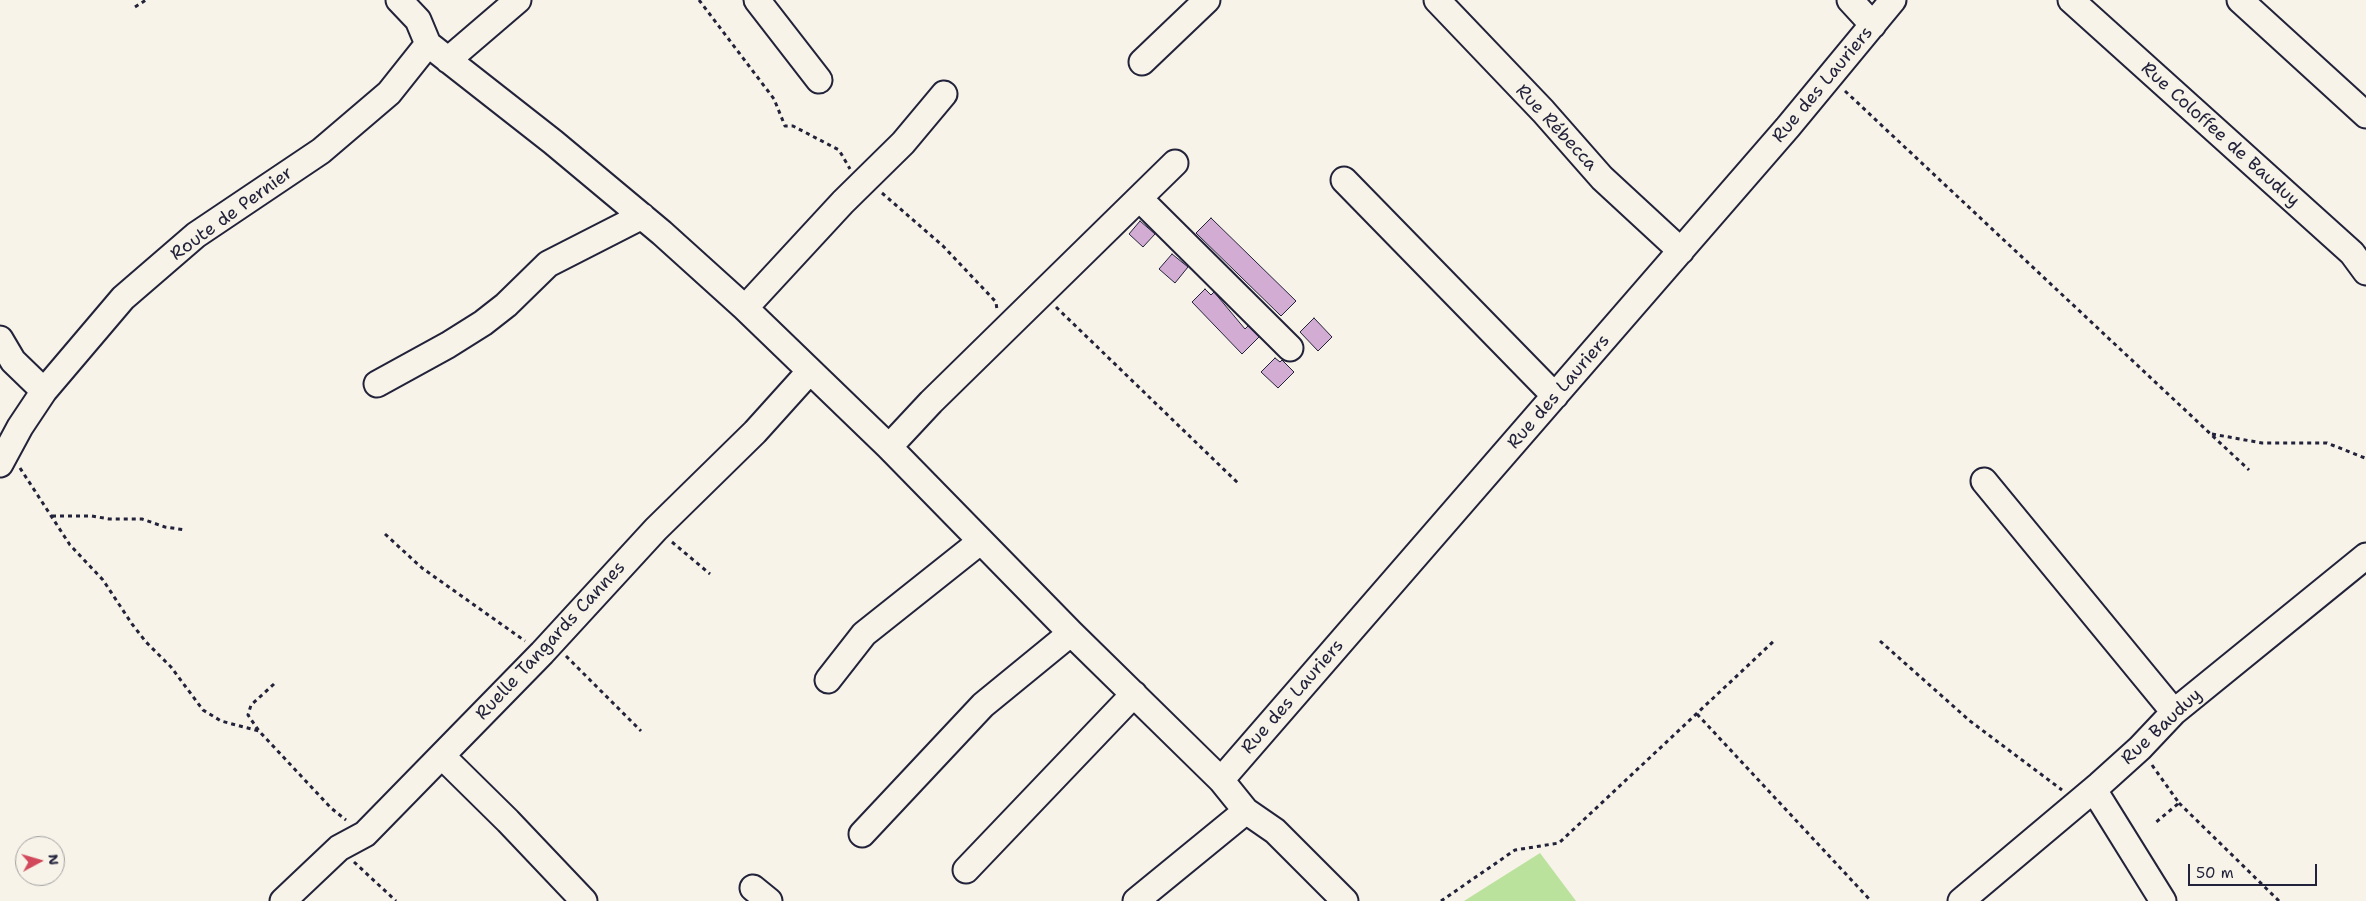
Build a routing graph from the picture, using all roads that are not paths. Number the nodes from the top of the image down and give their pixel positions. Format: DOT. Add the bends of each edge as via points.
graph roads {
  1 [pos="399,0"];
  2 [pos="518,0"];
  3 [pos="757,0"];
  4 [pos="1207,0"];
  5 [pos="1437,0"];
  6 [pos="1850,0"];
  7 [pos="1893,0"];
  8 [pos="2071,0"];
  9 [pos="2240,0"];
  10 [pos="1873,25"];
  11 [pos="428,44"];
  12 [pos="448,60"];
  13 [pos="1142,62"];
  14 [pos="818,80"];
  15 [pos="944,94"];
  16 [pos="2363,107"];
  17 [pos="1175,163"];
  18 [pos="1344,180"];
  19 [pos="1140,199"];
  20 [pos="642,216"];
  21 [pos="1681,251"];
  22 [pos="2366,272"];
  23 [pos="744,308"];
  24 [pos="0,338"];
  25 [pos="1290,348"];
  26 [pos="810,371"];
  27 [pos="377,384"];
  28 [pos="44,391"];
  29 [pos="1555,396"];
  30 [pos="889,447"];
  31 [pos="4,456"];
  32 [pos="1984,481"];
  33 [pos="981,541"];
  34 [pos="2366,556"];
  35 [pos="1071,633"];
  36 [pos="828,680"];
  37 [pos="1134,694"];
  38 [pos="2174,712"];
  39 [pos="442,756"];
  40 [pos="1221,780"];
  41 [pos="2086,796"];
  42 [pos="1246,811"];
  43 [pos="862,834"];
  44 [pos="966,870"];
  45 [pos="283,901"];
  46 [pos="584,901"];
  47 [pos="1136,901"];
  48 [pos="1345,901"];
  49 [pos="1961,901"];
  50 [pos="2163,901"];
  1 -- 11 [label="street" via="418,20"];
  2 -- 12 [label="street"];
  3 -- 14 [label="street"];
  4 -- 13 [label="street"];
  5 -- 21 [label="street, Rue Rébecca" via="1602,178"];
  6 -- 10 [label="street"];
  7 -- 10 [label="street, Rue des Lauriers"];
  8 -- 22 [label="street, Rue Coloffee de Bauduy" via="2352,253"];
  9 -- 16 [label="street"];
  10 -- 21 [label="street, Rue des Lauriers"];
  11 -- 12 [label="street"];
  11 -- 28 [label="street, Route de Pernier" via="389,93 322,151 196,235 123,298"];
  12 -- 20 [label="street"];
  15 -- 23 [label="street" via="902,143"];
  17 -- 19 [label="street"];
  18 -- 29 [label="street"];
  19 -- 25 [label="street"];
  19 -- 30 [label="street"];
  20 -- 23 [label="street"];
  20 -- 27 [label="street" via="548,264 506,305 483,322"];
  21 -- 29 [label="street, Rue des Lauriers"];
  23 -- 26 [label="street"];
  24 -- 28 [label="street" via="13,361"];
  26 -- 30 [label="street"];
  26 -- 39 [label="street, Ruelle Tangards Cannes" via="756,432 656,529"];
  28 -- 31 [label="street, Route de Pernier"];
  29 -- 40 [label="street, Rue des Lauriers"];
  30 -- 33 [label="street"];
  32 -- 38 [label="street"];
  33 -- 35 [label="street"];
  33 -- 36 [label="street" via="864,634"];
  34 -- 38 [label="street, Rue Bauduy"];
  35 -- 37 [label="street"];
  35 -- 43 [label="street" via="983,705"];
  37 -- 40 [label="street"];
  37 -- 44 [label="street"];
  38 -- 41 [label="street, Rue Bauduy" via="2140,748"];
  39 -- 45 [label="street, Ruelle Tangards Cannes" via="364,834 339,848"];
  39 -- 46 [label="street"];
  40 -- 42 [label="street"];
  41 -- 49 [label="street, Rue Bauduy"];
  41 -- 50 [label="street"];
  42 -- 47 [label="street"];
  42 -- 48 [label="street" via="1275,831"];
}
